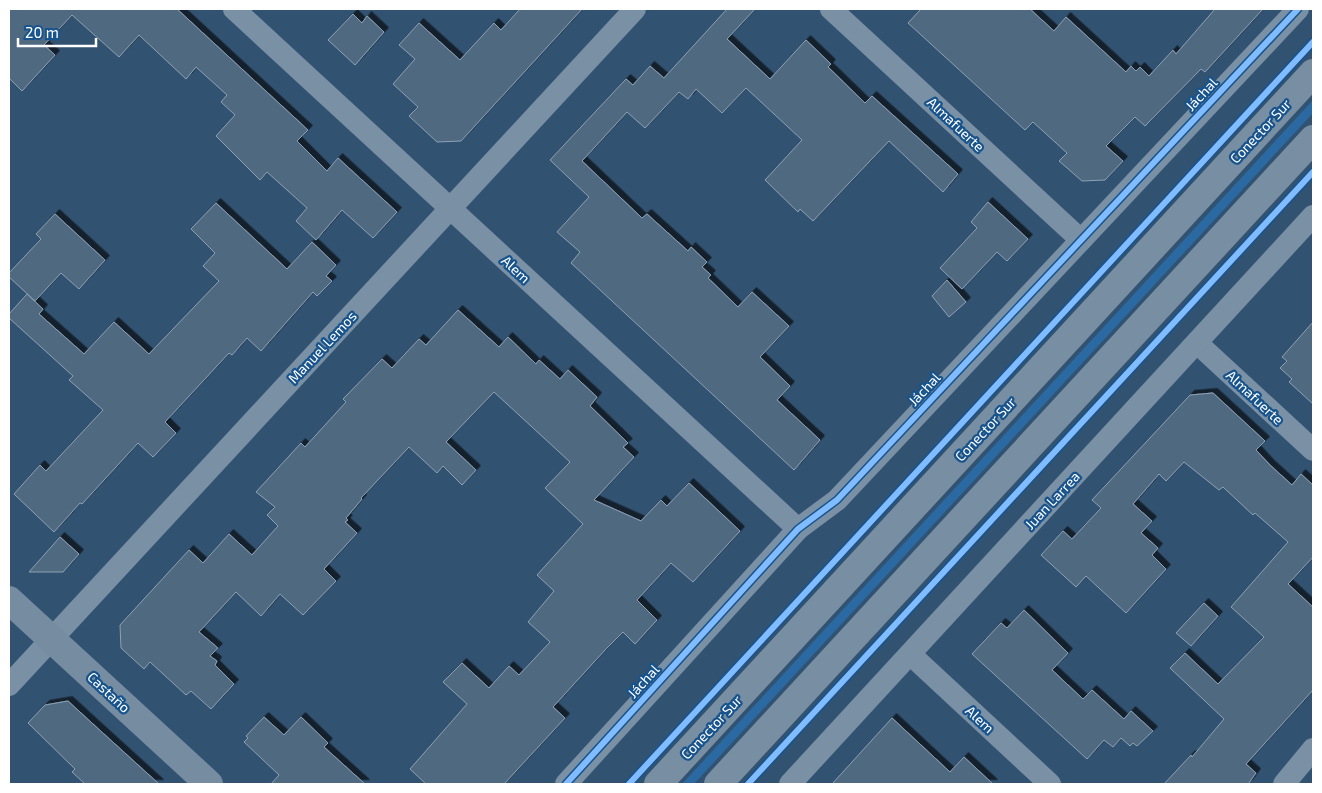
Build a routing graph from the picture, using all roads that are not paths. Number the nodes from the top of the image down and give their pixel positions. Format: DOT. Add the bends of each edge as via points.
graph roads {
  1 [pos="234,9"];
  2 [pos="635,9"];
  3 [pos="831,9"];
  4 [pos="1298,9"];
  5 [pos="1313,74"];
  6 [pos="1313,139"];
  7 [pos="450,208"];
  8 [pos="1313,216"];
  9 [pos="1081,240"];
  10 [pos="1197,343"];
  11 [pos="1313,450"];
  12 [pos="798,529"];
  13 [pos="9,600"];
  14 [pos="51,639"];
  15 [pos="910,654"];
  16 [pos="9,685"];
  17 [pos="1313,748"];
  18 [pos="209,784"];
  19 [pos="566,784"];
  20 [pos="658,784"];
  21 [pos="718,784"];
  22 [pos="790,784"];
  23 [pos="1050,784"];
  24 [pos="1284,784"];
  1 -- 7 [label="street, Alem"];
  2 -- 7 [label="street, Manuel Lemos"];
  3 -- 9 [label="street, Almafuerte"];
  4 -- 9 [label="street, Jáchal"];
  5 -- 20 [label="main road, Conector Sur"];
  6 -- 21 [label="main road"];
  7 -- 12 [label="street, Alem"];
  7 -- 14 [label="street, Manuel Lemos"];
  8 -- 10 [label="street, Juan Larrea"];
  9 -- 12 [label="street, Jáchal" via="837,500"];
  10 -- 11 [label="street, Almafuerte"];
  10 -- 15 [label="street, Juan Larrea"];
  12 -- 19 [label="street, Jáchal"];
  13 -- 14 [label="street, Castaño"];
  14 -- 16 [label="street, Manuel Lemos"];
  14 -- 18 [label="street, Castaño"];
  15 -- 22 [label="street, Juan Larrea"];
  15 -- 23 [label="street, Alem"];
  17 -- 24 [label="street"];
}
